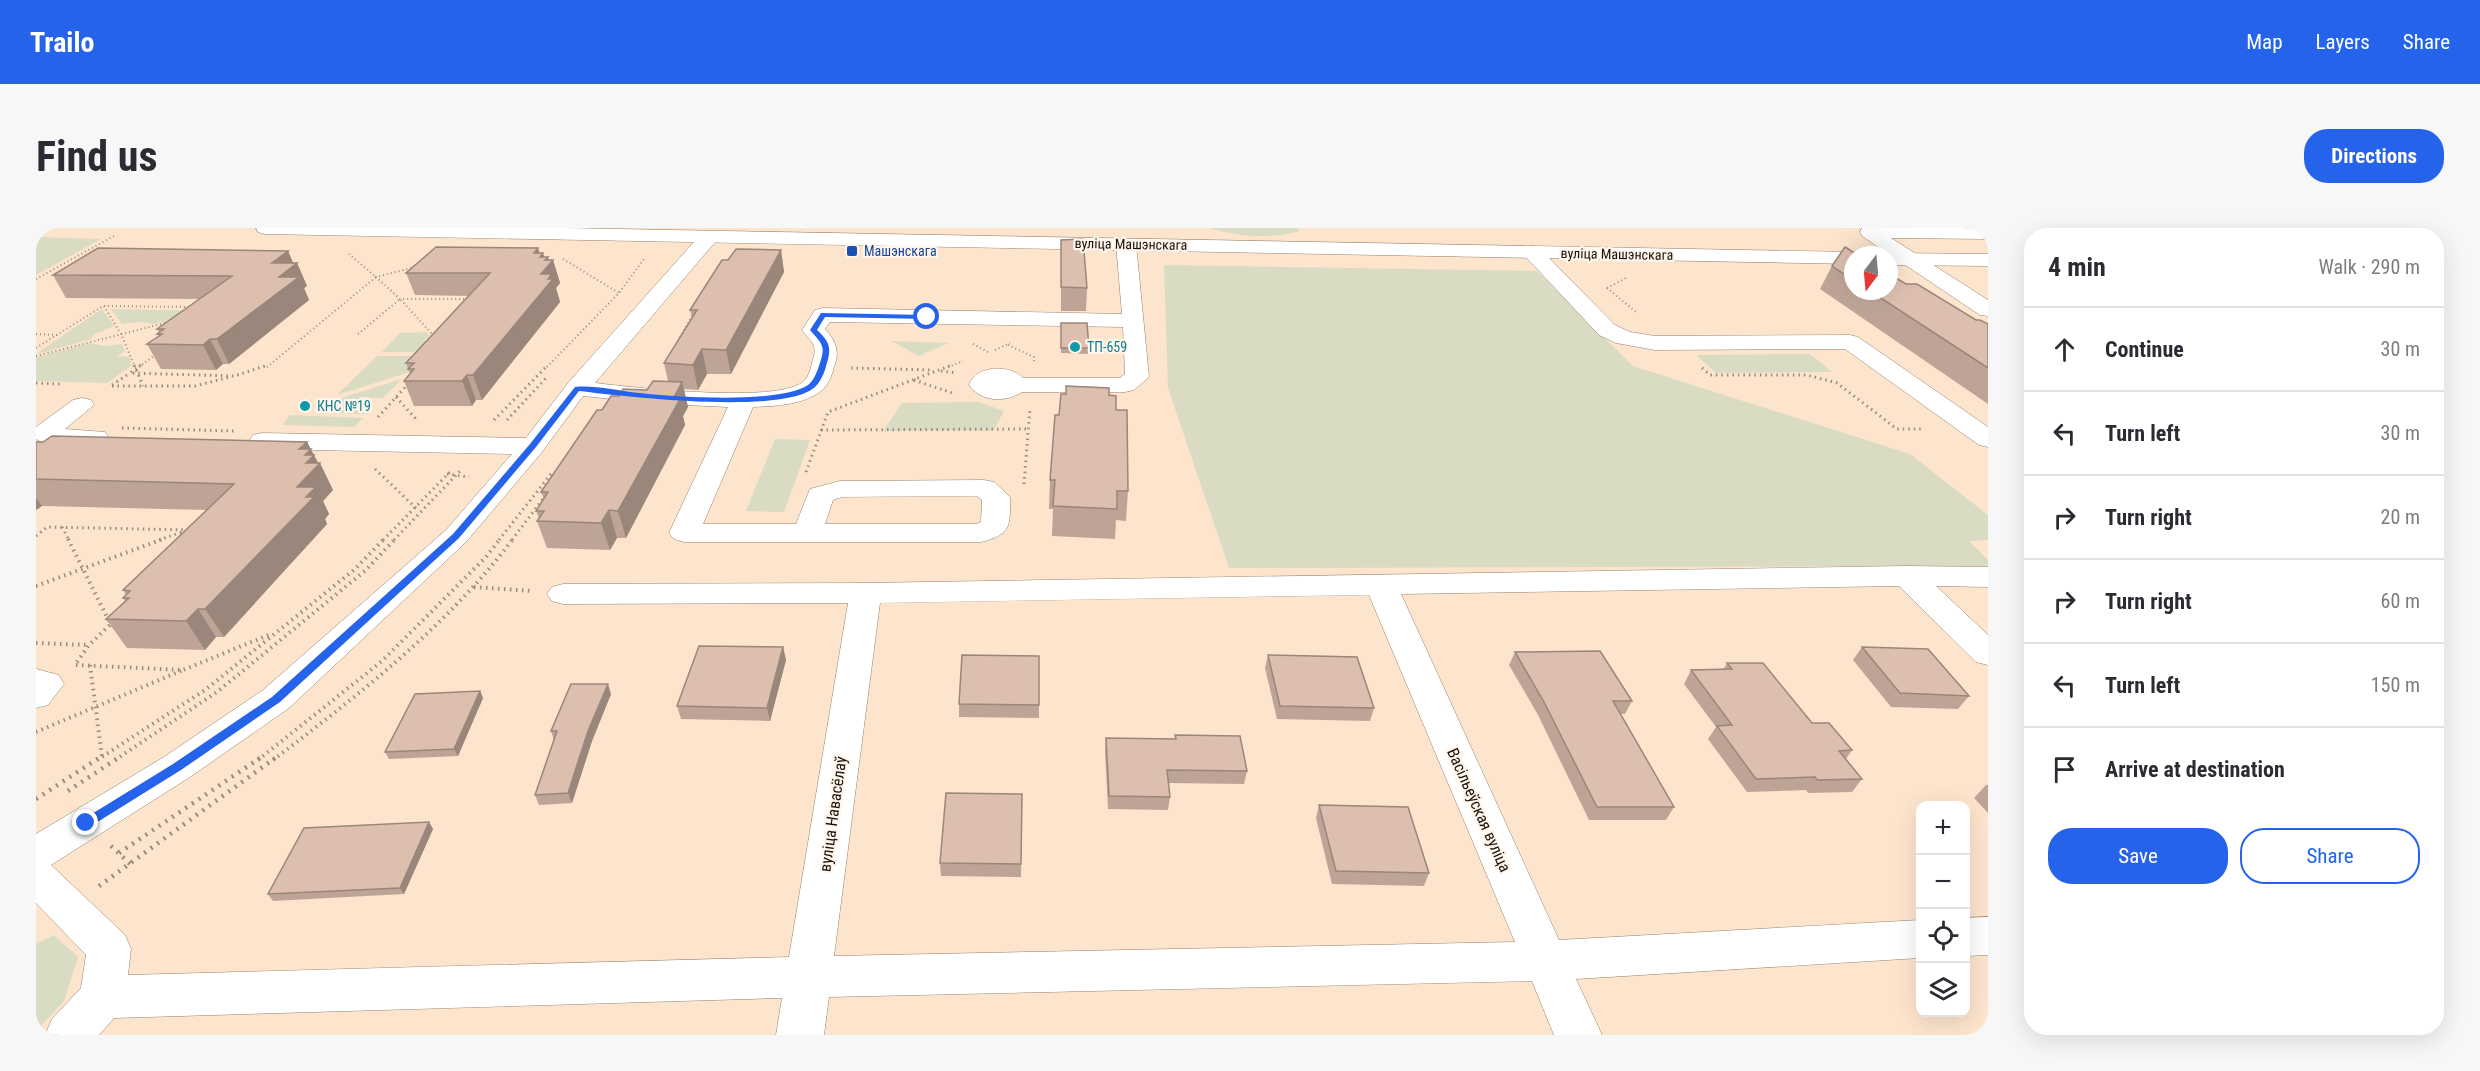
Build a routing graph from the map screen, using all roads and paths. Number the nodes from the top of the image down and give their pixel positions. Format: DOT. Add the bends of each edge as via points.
graph roads {
  1 [pos="265,228"];
  2 [pos="1865,230"];
  3 [pos="1988,232"];
  4 [pos="114,236"];
  5 [pos="709,237"];
  6 [pos="1126,244"];
  7 [pos="1883,246"];
  8 [pos="341,247"];
  9 [pos="1532,252"];
  10 [pos="647,256"];
  11 [pos="559,257"];
  12 [pos="1844,258"];
  13 [pos="1898,259"];
  14 [pos="1988,260"];
  15 [pos="422,266"];
  16 [pos="376,277"];
  17 [pos="36,279"];
  18 [pos="632,285"];
  19 [pos="619,293"];
  20 [pos="400,299"];
  21 [pos="474,300"];
  22 [pos="1984,305"];
  23 [pos="104,306"];
  24 [pos="697,307"];
  25 [pos="203,308"];
  26 [pos="1034,319"];
  27 [pos="178,320"];
  28 [pos="1134,321"];
  29 [pos="36,334"];
  30 [pos="57,334"];
  31 [pos="121,334"];
  32 [pos="358,334"];
  33 [pos="436,339"];
  34 [pos="1672,343"];
  35 [pos="675,346"];
  36 [pos="36,348"];
  37 [pos="166,348"];
  38 [pos="569,353"];
  39 [pos="36,356"];
  40 [pos="978,356"];
  41 [pos="968,360"];
  42 [pos="823,367"];
  43 [pos="137,368"];
  44 [pos="553,370"];
  45 [pos="938,370"];
  46 [pos="130,373"];
  47 [pos="139,373"];
  48 [pos="234,376"];
  49 [pos="992,376"];
  50 [pos="411,381"];
  51 [pos="1024,385"];
  52 [pos="143,386"];
  53 [pos="577,388"];
  54 [pos="396,397"];
  55 [pos="744,399"];
  56 [pos="82,405"];
  57 [pos="421,424"];
  58 [pos="1029,429"];
  59 [pos="821,430"];
  60 [pos="40,434"];
  61 [pos="1981,434"];
  62 [pos="122,438"];
  63 [pos="241,440"];
  64 [pos="354,443"];
  65 [pos="478,444"];
  66 [pos="533,446"];
  67 [pos="550,490"];
  68 [pos="996,497"];
  69 [pos="62,528"];
  70 [pos="185,530"];
  71 [pos="194,530"];
  72 [pos="796,533"];
  73 [pos="36,536"];
  74 [pos="83,568"];
  75 [pos="1907,576"];
  76 [pos="1988,577"];
  77 [pos="1381,585"];
  78 [pos="36,586"];
  79 [pos="473,586"];
  80 [pos="865,593"];
  81 [pos="563,594"];
  82 [pos="119,616"];
  83 [pos="111,624"];
  84 [pos="278,632"];
  85 [pos="36,643"];
  86 [pos="89,645"];
  87 [pos="1988,654"];
  88 [pos="90,665"];
  89 [pos="183,670"];
  90 [pos="36,681"];
  91 [pos="36,696"];
  92 [pos="95,708"];
  93 [pos="36,732"];
  94 [pos="102,757"];
  95 [pos="68,790"];
  96 [pos="36,799"];
  97 [pos="36,854"];
  98 [pos="36,877"];
  99 [pos="69,908"];
  100 [pos="1988,936"];
  101 [pos="1970,937"];
  102 [pos="1916,939"];
  103 [pos="1545,961"];
  104 [pos="809,977"];
  105 [pos="103,997"];
  106 [pos="69,1035"];
  107 [pos="800,1035"];
  108 [pos="1578,1035"];
  1 -- 5 [label="street, вуліца Машэнскага"];
  2 -- 3 [label="street"];
  2 -- 7 [label="street"];
  4 -- 17 [label="path"];
  5 -- 6 [label="street, вуліца Машэнскага"];
  5 -- 53 [label="street"];
  6 -- 9 [label="street, вуліца Машэнскага"];
  6 -- 28 [label="street"];
  8 -- 16 [label="path"];
  9 -- 12 [label="street, вуліца Машэнскага"];
  9 -- 34 [label="street" via="1607,330 1624,338"];
  10 -- 19 [label="path"];
  11 -- 19 [label="path"];
  13 -- 14 [label="street"];
  13 -- 22 [label="street"];
  15 -- 16 [label="path"];
  16 -- 20 [label="path"];
  16 -- 48 [label="path" via="265,368"];
  18 -- 38 [label="path"];
  19 -- 65 [label="path"];
  20 -- 21 [label="path"];
  20 -- 32 [label="path"];
  20 -- 33 [label="path"];
  23 -- 25 [label="path"];
  23 -- 30 [label="path"];
  23 -- 31 [label="path"];
  24 -- 35 [label="path"];
  26 -- 28 [label="street"];
  26 -- 40 [label="path" via="1008,345"];
  26 -- 42 [label="street" via="823,315 813,330 827,347"];
  27 -- 31 [label="path"];
  28 -- 51 [label="street" via="1137,377 1125,385"];
  29 -- 30 [label="path"];
  30 -- 36 [label="path"];
  31 -- 39 [label="path"];
  31 -- 43 [label="path"];
  34 -- 61 [label="path" via="1710,375 1807,375 1837,383 1897,429"];
  34 -- 61 [label="street" via="1850,342"];
  37 -- 43 [label="path"];
  41 -- 45 [label="path"];
  42 -- 45 [label="path"];
  42 -- 55 [label="street" via="813,386 792,396"];
  43 -- 46 [label="path"];
  43 -- 47 [label="path"];
  44 -- 65 [label="path"];
  45 -- 49 [label="path"];
  45 -- 59 [label="path" via="828,412"];
  46 -- 47 [label="path"];
  46 -- 52 [label="path" via="112,386"];
  47 -- 48 [label="path"];
  47 -- 52 [label="path"];
  48 -- 52 [label="path" via="195,386"];
  49 -- 51 [label="street" via="1007,377"];
  50 -- 54 [label="path"];
  51 -- 58 [label="path"];
  53 -- 55 [label="street" via="647,396"];
  53 -- 66 [label="street"];
  54 -- 57 [label="path"];
  54 -- 64 [label="path"];
  55 -- 72 [label="street" via="684,533"];
  56 -- 60 [label="street"];
  58 -- 59 [label="path"];
  58 -- 68 [label="path" via="1023,498"];
  59 -- 72 [label="path"];
  60 -- 62 [label="street"];
  63 -- 64 [label="street"];
  64 -- 65 [label="street"];
  65 -- 66 [label="street"];
  65 -- 84 [label="path" via="355,569"];
  65 -- 95 [label="path" via="366,570 217,692"];
  66 -- 97 [label="street" via="456,536 276,699 177,767"];
  67 -- 79 [label="path"];
  68 -- 72 [label="street" via="984,488 840,489 820,495"];
  68 -- 72 [label="street" via="995,526 981,533"];
  69 -- 70 [label="path"];
  69 -- 73 [label="path" via="47,527"];
  69 -- 74 [label="path"];
  70 -- 71 [label="path"];
  70 -- 74 [label="path"];
  74 -- 78 [label="path"];
  74 -- 83 [label="path"];
  75 -- 76 [label="street"];
  75 -- 77 [label="street"];
  75 -- 87 [label="street"];
  77 -- 80 [label="street"];
  77 -- 103 [label="street, Васільеўская вуліца"];
  79 -- 81 [label="path"];
  79 -- 99 [label="path" via="394,664 287,751"];
  80 -- 81 [label="street"];
  80 -- 104 [label="street, вуліца Навасёлаў"];
  82 -- 83 [label="path"];
  83 -- 86 [label="path"];
  84 -- 89 [label="path"];
  84 -- 94 [label="path" via="205,690"];
  85 -- 86 [label="path"];
  86 -- 88 [label="path" via="75,665"];
  88 -- 89 [label="path"];
  88 -- 92 [label="path"];
  89 -- 92 [label="path"];
  90 -- 91 [label="street" via="47,684"];
  92 -- 93 [label="path"];
  92 -- 94 [label="path"];
  94 -- 96 [label="path"];
  98 -- 99 [label="street"];
  99 -- 105 [label="street" via="108,949"];
  100 -- 101 [label="street"];
  102 -- 103 [label="street"];
  103 -- 104 [label="street"];
  103 -- 108 [label="street, Васільеўская вуліца"];
  104 -- 105 [label="street"];
  104 -- 107 [label="street, вуліца Навасёлаў"];
  105 -- 106 [label="street"];
}
